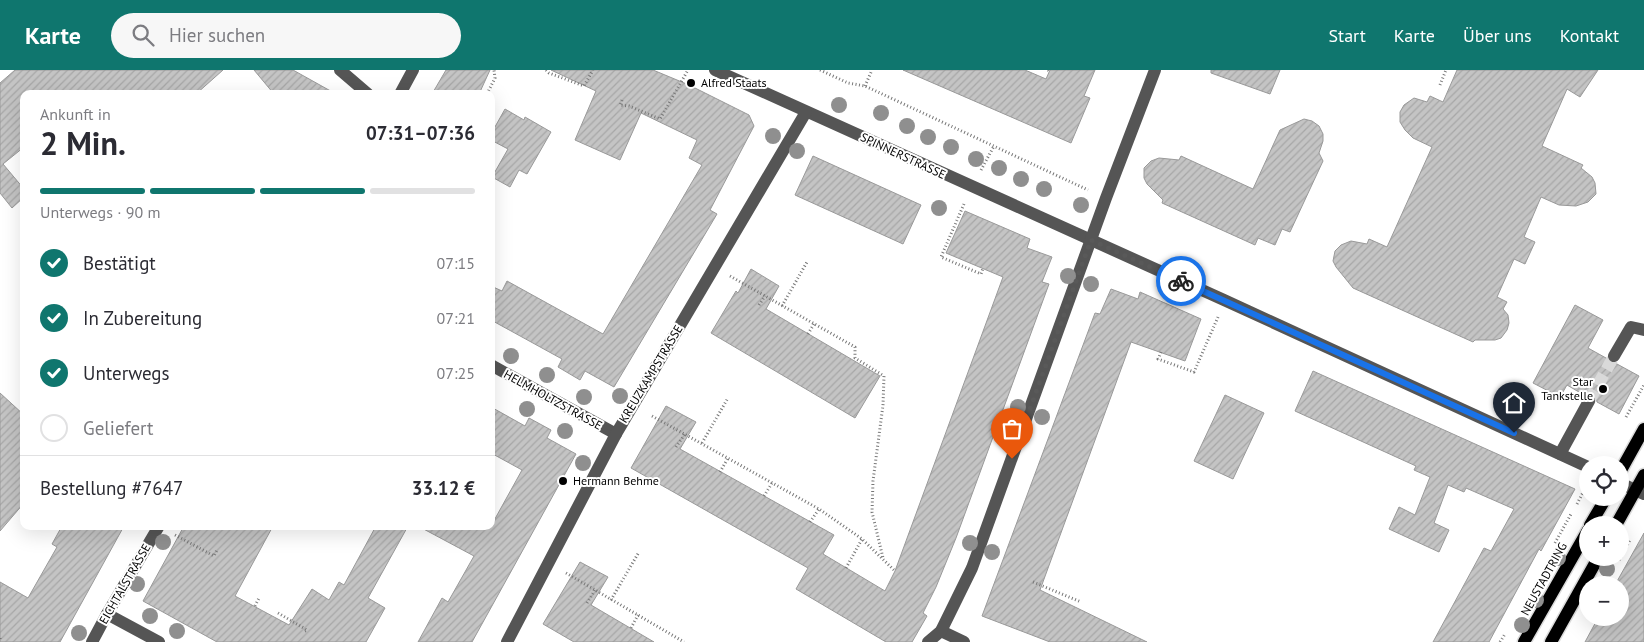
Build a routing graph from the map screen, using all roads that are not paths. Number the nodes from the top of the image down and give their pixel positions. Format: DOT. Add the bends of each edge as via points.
graph roads {
  1 [pos="340,70"];
  2 [pos="413,70"];
  3 [pos="715,70"];
  4 [pos="1155,70"];
  5 [pos="363,90"];
  6 [pos="402,90"];
  7 [pos="806,112"];
  8 [pos="1091,240"];
  9 [pos="1644,330"];
  10 [pos="1614,356"];
  11 [pos="495,367"];
  12 [pos="1589,401"];
  13 [pos="1644,430"];
  14 [pos="616,434"];
  15 [pos="1560,454"];
  16 [pos="1629,456"];
  17 [pos="1579,463"];
  18 [pos="1644,475"];
  19 [pos="1640,492"];
  20 [pos="1623,516"];
  21 [pos="157,530"];
  22 [pos="1579,546"];
  23 [pos="1594,566"];
  24 [pos="107,614"];
  25 [pos="940,631"];
  26 [pos="92,642"];
  27 [pos="158,642"];
  28 [pos="507,642"];
  29 [pos="928,642"];
  30 [pos="964,642"];
  31 [pos="1524,642"];
  32 [pos="1551,642"];
  1 -- 5 [label="street"];
  2 -- 6 [label="street"];
  3 -- 7 [label="street, SPINNERSTRASSE"];
  4 -- 8 [label="street"];
  7 -- 8 [label="street, SPINNERSTRASSE"];
  7 -- 14 [label="street, KREUZKAMPSTRASSE"];
  8 -- 15 [label="street, SPINNERSTRASSE"];
  8 -- 25 [label="street" via="972,568"];
  9 -- 10 [label="street" via="1631,327"];
  11 -- 14 [label="street, HELMHOLTZSTRASSE"];
  12 -- 15 [label="street"];
  13 -- 16 [label="main road"];
  14 -- 28 [label="street, KREUZKAMPSTRASSE"];
  15 -- 17 [label="street, SPINNERSTRASSE"];
  18 -- 19 [label="main road"];
  19 -- 20 [label="main road"];
  21 -- 24 [label="street, EICHTALSTRASSE"];
  22 -- 31 [label="main road, NEUSTADTRING"];
  23 -- 32 [label="main road"];
  24 -- 26 [label="street, EICHTALSTRASSE"];
  24 -- 27 [label="street"];
  25 -- 29 [label="street"];
  25 -- 30 [label="street"];
}
